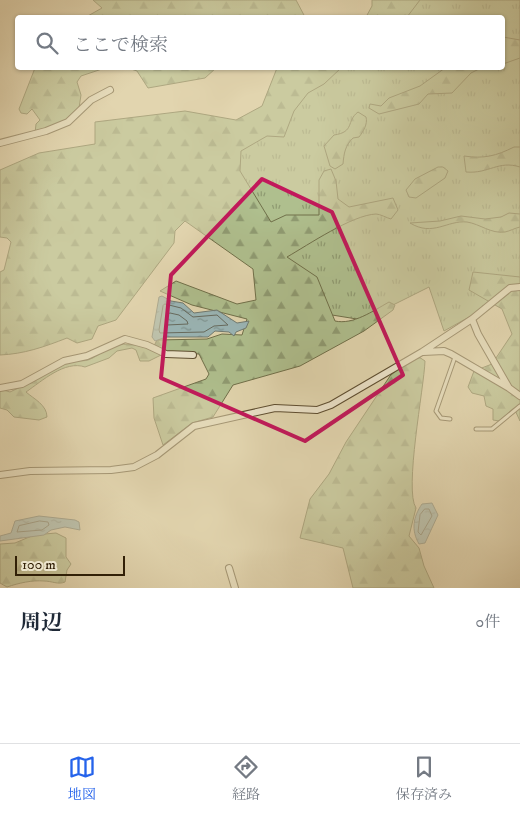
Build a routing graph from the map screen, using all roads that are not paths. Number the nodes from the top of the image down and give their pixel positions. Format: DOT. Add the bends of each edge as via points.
graph roads {
  1 [pos="110,90"];
  2 [pos="0,143"];
  3 [pos="520,287"];
  4 [pos="472,319"];
  5 [pos="422,352"];
  6 [pos="193,355"];
  7 [pos="455,358"];
  8 [pos="0,388"];
  9 [pos="508,388"];
  10 [pos="520,396"];
  11 [pos="520,406"];
  12 [pos="450,419"];
  13 [pos="476,429"];
  14 [pos="0,475"];
  15 [pos="229,568"];
  16 [pos="235,588"];
  1 -- 2 [label="street" via="91,100 68,122 46,132"];
  3 -- 4 [label="street" via="510,288"];
  4 -- 5 [label="street"];
  4 -- 9 [label="street"];
  5 -- 7 [label="street" via="444,351"];
  5 -- 14 [label="street" via="331,405 316,410 275,408 194,426 157,455 134,467"];
  6 -- 8 [label="street" via="166,354 125,339 87,356 64,360 22,384"];
  7 -- 9 [label="street"];
  7 -- 12 [label="lane" via="436,411 441,418"];
  9 -- 10 [label="street"];
  11 -- 13 [label="lane" via="492,429"];
  15 -- 16 [label="street"];
}
